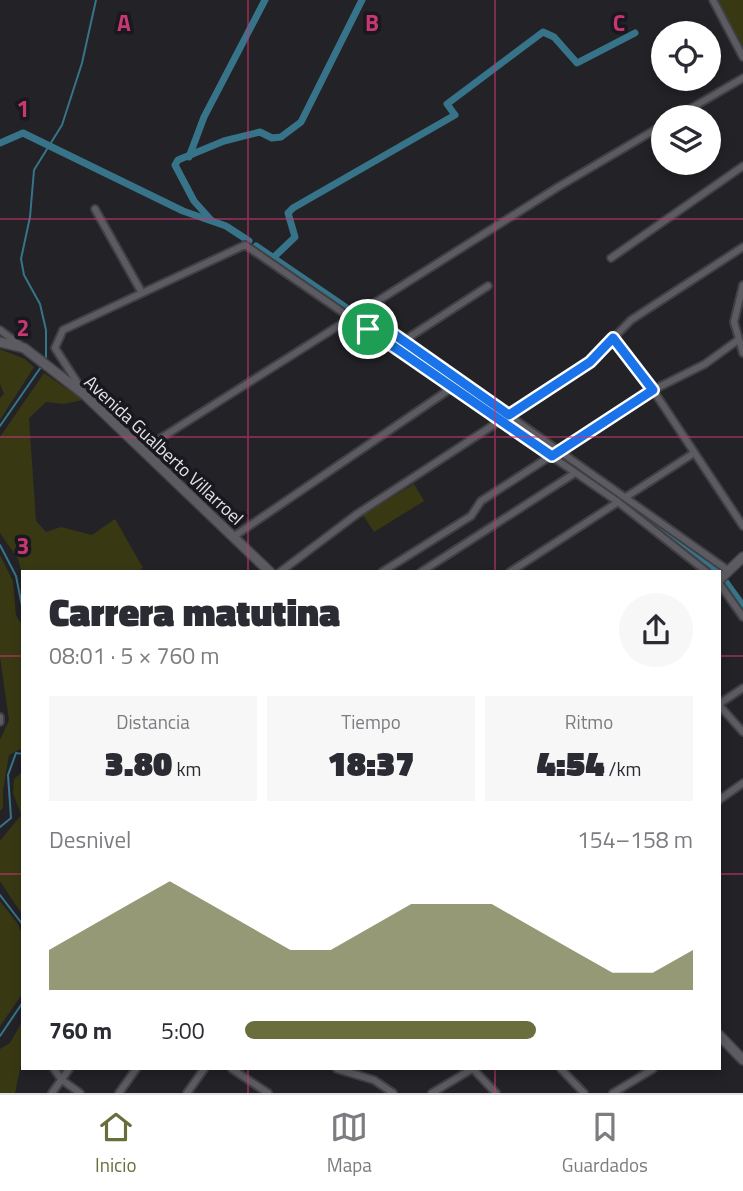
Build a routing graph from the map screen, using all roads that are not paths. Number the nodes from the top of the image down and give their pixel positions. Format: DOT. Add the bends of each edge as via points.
graph roads {
  1 [pos="712,0"];
  2 [pos="743,57"];
  3 [pos="743,78"];
  4 [pos="697,105"];
  5 [pos="651,132"];
  6 [pos="743,166"];
  7 [pos="95,209"];
  8 [pos="743,247"];
  9 [pos="611,258"];
  10 [pos="743,285"];
  11 [pos="488,286"];
  12 [pos="142,293"];
  13 [pos="353,318"];
  14 [pos="368,329"];
  15 [pos="0,330"];
  16 [pos="613,338"];
  17 [pos="738,340"];
  18 [pos="0,342"];
  19 [pos="408,344"];
  20 [pos="24,348"];
  21 [pos="743,353"];
  22 [pos="453,387"];
  23 [pos="653,390"];
  24 [pos="85,395"];
  25 [pos="509,415"];
  26 [pos="500,419"];
  27 [pos="142,450"];
  28 [pos="559,451"];
  29 [pos="694,453"];
  30 [pos="552,456"];
  31 [pos="575,473"];
  32 [pos="626,496"];
  33 [pos="618,502"];
  34 [pos="743,526"];
  35 [pos="233,537"];
  36 [pos="743,557"];
  37 [pos="268,570"];
  38 [pos="284,570"];
  39 [pos="385,570"];
  40 [pos="424,570"];
  41 [pos="513,570"];
  42 [pos="704,570"];
  43 [pos="729,571"];
  44 [pos="721,579"];
  45 [pos="721,584"];
  46 [pos="743,617"];
  47 [pos="743,688"];
  48 [pos="721,703"];
  49 [pos="721,706"];
  50 [pos="743,732"];
  51 [pos="743,783"];
  52 [pos="722,798"];
  53 [pos="721,1037"];
  54 [pos="743,1060"];
  55 [pos="55,1070"];
  56 [pos="68,1070"];
  57 [pos="135,1070"];
  58 [pos="203,1070"];
  59 [pos="233,1070"];
  60 [pos="340,1070"];
  61 [pos="471,1070"];
  62 [pos="474,1070"];
  63 [pos="563,1070"];
  64 [pos="652,1070"];
  65 [pos="62,1080"];
  66 [pos="263,1092"];
  67 [pos="52,1093"];
  68 [pos="80,1093"];
  69 [pos="120,1093"];
  70 [pos="187,1093"];
  71 [pos="393,1093"];
  72 [pos="432,1093"];
  73 [pos="496,1093"];
  74 [pos="584,1093"];
  75 [pos="613,1093"];
  1 -- 2 [label="street"];
  3 -- 4 [label="street"];
  5 -- 13 [label="street"];
  6 -- 9 [label="street"];
  7 -- 12 [label="street"];
  8 -- 16 [label="street" via="631,320"];
  10 -- 17 [label="street" via="734,322"];
  11 -- 19 [label="street" via="411,336"];
  12 -- 13 [label="street" via="245,245"];
  12 -- 24 [label="street" via="58,335 57,354"];
  13 -- 14 [label="street"];
  13 -- 27 [label="street"];
  14 -- 19 [label="street" via="378,323"];
  14 -- 22 [label="street"];
  15 -- 20 [label="street"];
  16 -- 23 [label="street"];
  16 -- 25 [label="street" via="590,362"];
  17 -- 21 [label="street"];
  17 -- 23 [label="street" via="705,364"];
  18 -- 20 [label="main road"];
  19 -- 25 [label="street"];
  20 -- 24 [label="main road, Avenida Gualberto Villarroel"];
  22 -- 26 [label="street"];
  22 -- 35 [label="street"];
  23 -- 28 [label="street"];
  23 -- 29 [label="street"];
  24 -- 27 [label="main road, Avenida Gualberto Villarroel"];
  25 -- 26 [label="street"];
  25 -- 28 [label="street"];
  26 -- 30 [label="street"];
  26 -- 38 [label="street" via="357,514"];
  27 -- 35 [label="main road, Avenida Gualberto Villarroel"];
  28 -- 30 [label="street"];
  28 -- 32 [label="street"];
  29 -- 32 [label="street"];
  29 -- 34 [label="street"];
  30 -- 31 [label="street"];
  30 -- 39 [label="street" via="481,501 471,516"];
  31 -- 33 [label="street"];
  31 -- 40 [label="street"];
  32 -- 43 [label="street"];
  33 -- 41 [label="street"];
  33 -- 42 [label="street"];
  35 -- 37 [label="main road, Avenida Gualberto Villarroel"];
  36 -- 43 [label="main road"];
  43 -- 44 [label="main road"];
  45 -- 46 [label="street"];
  47 -- 48 [label="street"];
  49 -- 50 [label="street"];
  51 -- 52 [label="street"];
  53 -- 54 [label="main road"];
  55 -- 65 [label="street"];
  56 -- 65 [label="street"];
  57 -- 69 [label="street"];
  58 -- 70 [label="street"];
  59 -- 66 [label="street"];
  60 -- 71 [label="street" via="373,1080"];
  61 -- 72 [label="street"];
  62 -- 73 [label="street"];
  63 -- 74 [label="street"];
  64 -- 75 [label="street"];
  65 -- 67 [label="street"];
  65 -- 68 [label="street"];
}
